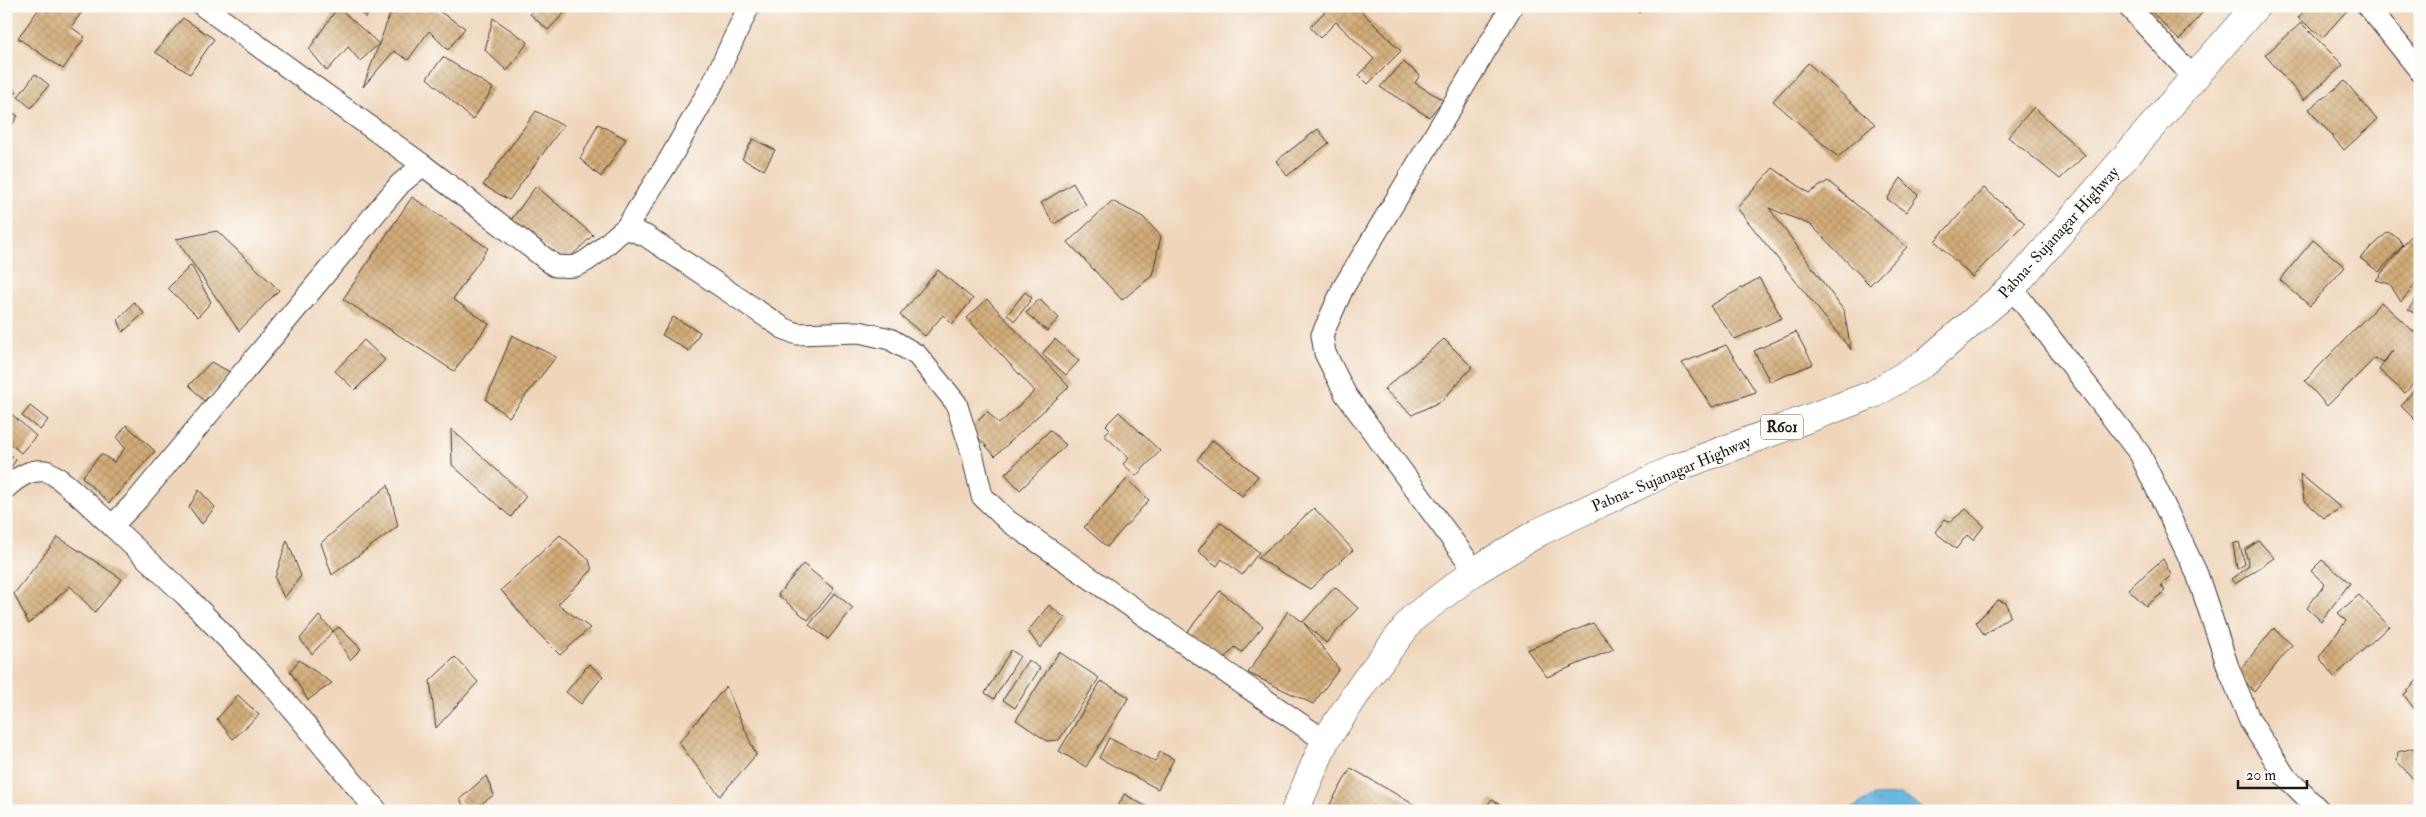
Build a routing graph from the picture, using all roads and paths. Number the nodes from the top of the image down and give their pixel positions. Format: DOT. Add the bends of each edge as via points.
graph roads {
  1 [pos="203,6"];
  2 [pos="749,6"];
  3 [pos="1512,6"];
  4 [pos="2128,6"];
  5 [pos="2256,6"];
  6 [pos="2368,6"];
  7 [pos="2420,71"];
  8 [pos="2193,77"];
  9 [pos="423,165"];
  10 [pos="626,228"];
  11 [pos="2012,288"];
  12 [pos="6,488"];
  13 [pos="112,526"];
  14 [pos="1475,571"];
  15 [pos="1326,741"];
  16 [pos="378,811"];
  17 [pos="1295,811"];
  18 [pos="2320,811"];
  1 -- 9 [label="street"];
  2 -- 10 [label="street" via="713,83"];
  3 -- 14 [label="street" via="1343,288 1322,336 1325,353 1346,394"];
  4 -- 8 [label="street"];
  5 -- 8 [label="main road, Pabna- Sujanagar Highway / R601"];
  6 -- 7 [label="street"];
  8 -- 11 [label="main road, Pabna- Sujanagar Highway / R601"];
  9 -- 10 [label="street" via="555,266 576,266 593,257"];
  9 -- 13 [label="street" via="379,208 138,499"];
  10 -- 15 [label="street" via="646,236 783,328 797,334 859,332 890,339 917,356 956,403 982,496 1002,514"];
  11 -- 14 [label="main road, Pabna- Sujanagar Highway / R601" via="1926,362 1874,394 1674,468 1538,532"];
  11 -- 18 [label="street" via="2140,454 2197,574 2250,721 2285,776"];
  12 -- 13 [label="street" via="22,475 46,471"];
  13 -- 16 [label="street" via="185,595 273,686"];
  14 -- 15 [label="main road, Pabna- Sujanagar Highway / R601" via="1413,618 1364,682"];
  15 -- 17 [label="main road, Pabna- Sujanagar Highway / R601"];
}
